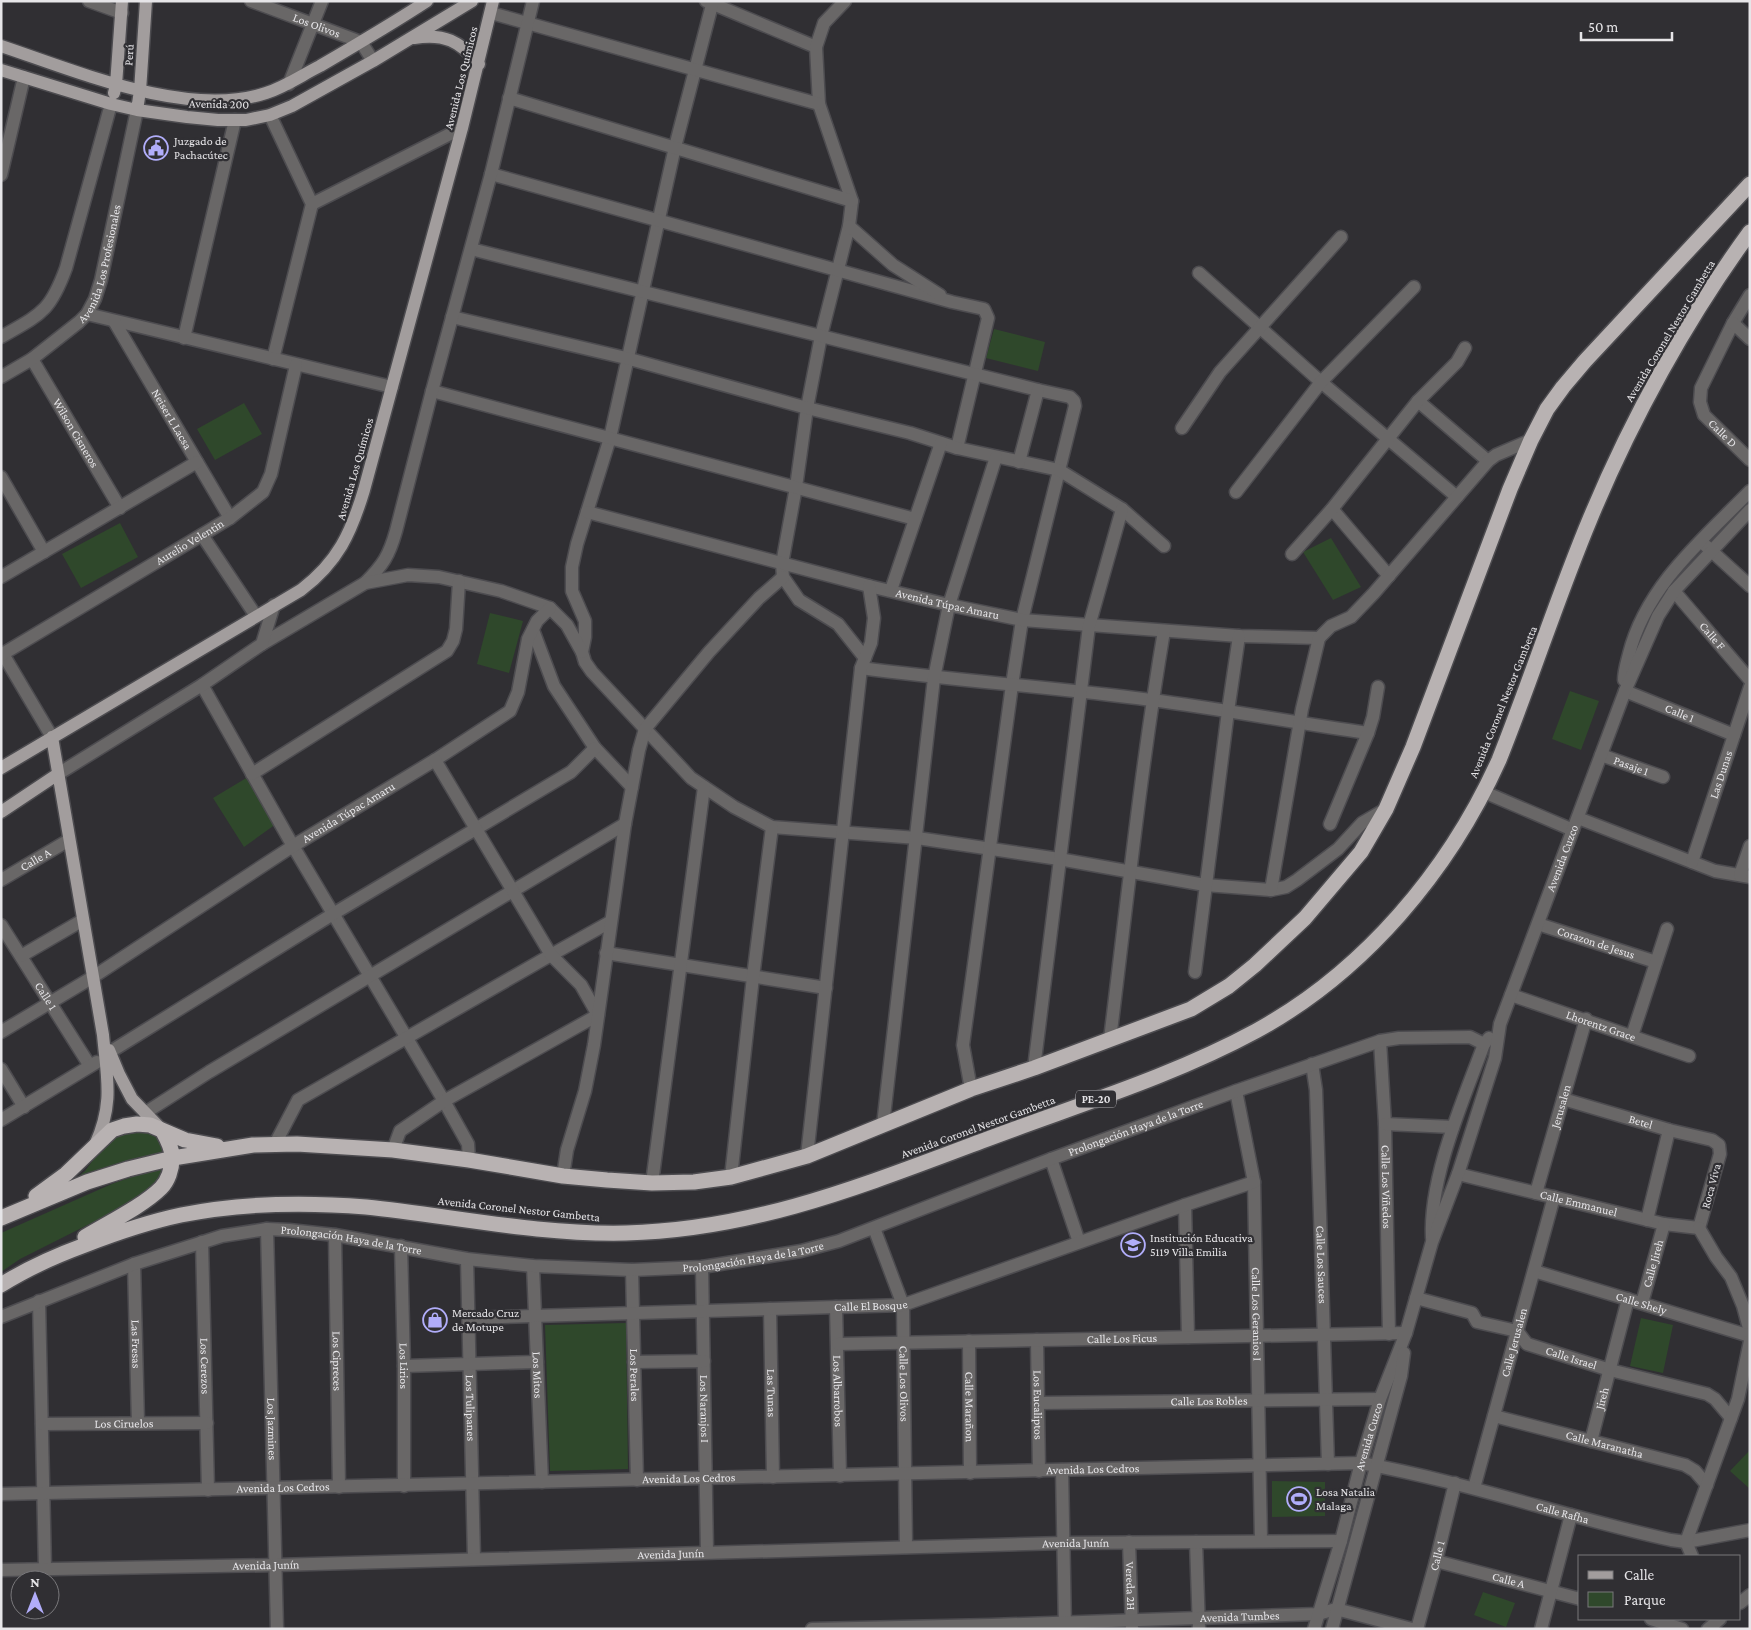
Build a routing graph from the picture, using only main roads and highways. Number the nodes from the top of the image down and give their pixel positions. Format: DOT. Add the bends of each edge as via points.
graph roads {
  1 [pos="146,1"];
  2 [pos="427,1"];
  3 [pos="472,1"];
  4 [pos="122,7"];
  5 [pos="492,7"];
  6 [pos="409,38"];
  7 [pos="1,46"];
  8 [pos="479,64"];
  9 [pos="1,70"];
  10 [pos="116,85"];
  11 [pos="140,91"];
  12 [pos="111,104"];
  13 [pos="138,110"];
  14 [pos="1750,184"];
  15 [pos="1750,232"];
  16 [pos="52,737"];
  17 [pos="1,768"];
  18 [pos="58,774"];
  19 [pos="1,812"];
  20 [pos="108,1055"];
  21 [pos="162,1130"];
  22 [pos="94,1148"];
  23 [pos="233,1148"];
  24 [pos="173,1158"];
  25 [pos="6,1216"];
  26 [pos="50,1258"];
  27 [pos="1,1285"];
  1 -- 11 [label="main road, Perú"];
  2 -- 11 [label="main road, Avenida 200" via="289,84 266,93 235,100 214,100"];
  3 -- 6 [label="main road, Avenida 200"];
  4 -- 10 [label="main road, Perú"];
  5 -- 8 [label="main road, Avenida Los Químicos"];
  6 -- 8 [label="main road" via="428,36 457,43"];
  6 -- 13 [label="main road, Avenida 200" via="292,106 270,115 235,120"];
  7 -- 10 [label="main road, Avenida 200"];
  8 -- 16 [label="main road, Avenida Los Químicos" via="356,517 342,546 320,574 301,590"];
  9 -- 12 [label="main road, Avenida 200"];
  10 -- 11 [label="main road, Avenida 200"];
  10 -- 12 [label="main road, Perú"];
  11 -- 13 [label="main road, Perú"];
  12 -- 13 [label="main road, Avenida 200"];
  14 -- 23 [label="highway, Avenida Coronel Nestor Gambetta" via="1633,308 1563,387 1548,409 1530,440 1510,489 1413,747 1386,809 1360,852 1305,918 1229,986 1192,1009 971,1089 807,1156 731,1178 652,1183 563,1176 393,1150 275,1144"];
  15 -- 26 [label="highway, Avenida Coronel Nestor Gambetta / PE-20" via="1687,327 1637,415 1590,519 1509,735 1484,792 1458,837 1423,886 1361,955 1261,1028 1155,1078 885,1177 820,1199 719,1225 623,1233 566,1231 363,1207 255,1206 181,1215 119,1232"];
  16 -- 17 [label="main road, Avenida Los Químicos"];
  16 -- 18 [label="main road"];
  18 -- 19 [label="main road"];
  18 -- 20 [label="main road"];
  20 -- 21 [label="main road" via="132,1099"];
  20 -- 22 [label="main road" via="106,1117"];
  21 -- 22 [label="highway" via="150,1125 124,1126 112,1130"];
  21 -- 23 [label="highway" via="185,1140"];
  21 -- 24 [label="highway"];
  22 -- 25 [label="highway" via="66,1174"];
  23 -- 24 [label="highway, Avenida Coronel Nestor Gambetta"];
  24 -- 25 [label="highway, Avenida Coronel Nestor Gambetta" via="87,1182"];
  24 -- 26 [label="highway" via="162,1187"];
  26 -- 27 [label="highway, Avenida Coronel Nestor Gambetta / PE-20"];
}
